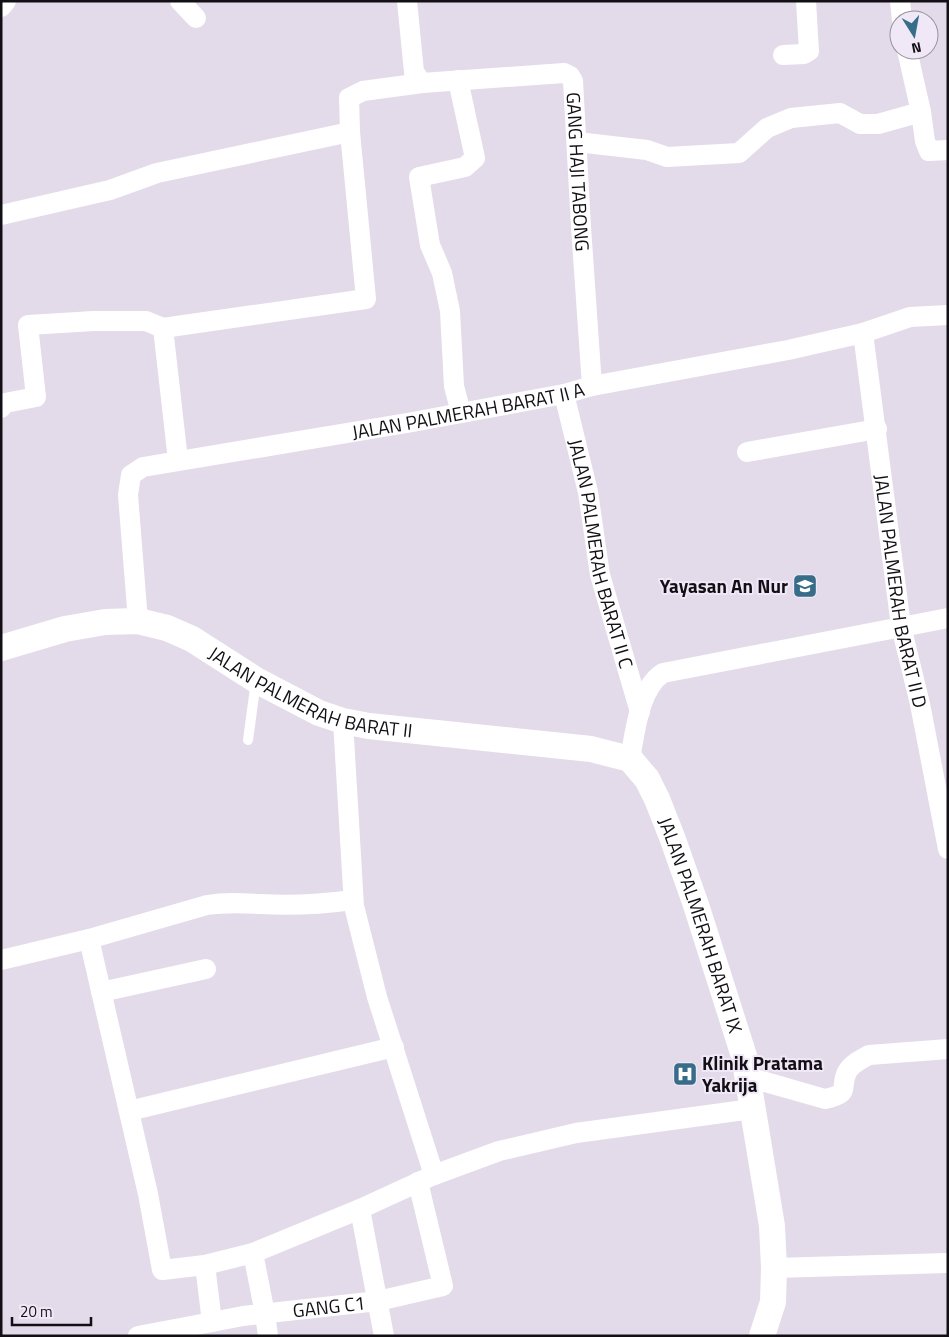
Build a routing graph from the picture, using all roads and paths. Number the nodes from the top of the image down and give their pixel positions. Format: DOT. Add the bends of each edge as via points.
graph roads {
  1 [pos="180,1"];
  2 [pos="407,1"];
  3 [pos="806,1"];
  4 [pos="196,18"];
  5 [pos="783,55"];
  6 [pos="909,60"];
  7 [pos="458,80"];
  8 [pos="422,84"];
  9 [pos="920,112"];
  10 [pos="350,132"];
  11 [pos="577,142"];
  12 [pos="948,150"];
  13 [pos="1,215"];
  14 [pos="948,315"];
  15 [pos="163,328"];
  16 [pos="863,333"];
  17 [pos="592,386"];
  18 [pos="564,394"];
  19 [pos="1,408"];
  20 [pos="461,413"];
  21 [pos="877,428"];
  22 [pos="747,452"];
  23 [pos="178,460"];
  24 [pos="948,618"];
  25 [pos="138,621"];
  26 [pos="901,626"];
  27 [pos="1,648"];
  28 [pos="256,680"];
  29 [pos="640,712"];
  30 [pos="343,721"];
  31 [pos="248,740"];
  32 [pos="630,760"];
  33 [pos="948,849"];
  34 [pos="353,900"];
  35 [pos="89,939"];
  36 [pos="1,960"];
  37 [pos="206,970"];
  38 [pos="101,992"];
  39 [pos="394,1048"];
  40 [pos="948,1049"];
  41 [pos="748,1077"];
  42 [pos="752,1109"];
  43 [pos="129,1111"];
  44 [pos="426,1178"];
  45 [pos="360,1209"];
  46 [pos="253,1253"];
  47 [pos="948,1263"];
  48 [pos="205,1265"];
  49 [pos="774,1268"];
  50 [pos="378,1301"];
  51 [pos="265,1314"];
  52 [pos="212,1322"];
  53 [pos="138,1336"];
  54 [pos="268,1336"];
  55 [pos="384,1336"];
  56 [pos="762,1336"];
  1 -- 4 [label="street"];
  2 -- 8 [label="street" via="414,72"];
  3 -- 5 [label="street" via="809,50 804,54"];
  6 -- 9 [label="street"];
  7 -- 8 [label="street, GANG HAJI TABONG"];
  7 -- 11 [label="street, GANG HAJI TABONG" via="564,73 570,76"];
  7 -- 20 [label="street" via="475,158 465,167 418,177 430,245 442,272 450,311 454,386"];
  8 -- 10 [label="street, GANG HAJI TABONG" via="363,91 349,98"];
  9 -- 11 [label="street" via="878,124 860,124 840,113 791,118 767,128 739,153 668,156 647,150"];
  9 -- 12 [label="street" via="929,151"];
  10 -- 13 [label="street" via="157,173 110,190"];
  10 -- 15 [label="street" via="366,299"];
  11 -- 17 [label="street, GANG HAJI TABONG"];
  14 -- 16 [label="street, JALAN PALMERAH BARAT II A" via="910,317"];
  15 -- 19 [label="street" via="146,321 28,325 36,397 5,403"];
  15 -- 23 [label="street"];
  16 -- 17 [label="street, JALAN PALMERAH BARAT II A"];
  16 -- 21 [label="street, JALAN PALMERAH BARAT II D"];
  17 -- 18 [label="street, JALAN PALMERAH BARAT II A"];
  18 -- 20 [label="street, JALAN PALMERAH BARAT II A"];
  18 -- 29 [label="street, JALAN PALMERAH BARAT II C" via="588,492 600,575"];
  20 -- 23 [label="street, JALAN PALMERAH BARAT II A"];
  21 -- 22 [label="street"];
  21 -- 26 [label="street, JALAN PALMERAH BARAT II D"];
  23 -- 25 [label="street, JALAN PALMERAH BARAT II A" via="143,467 131,475"];
  24 -- 26 [label="street"];
  25 -- 27 [label="street, JALAN PALMERAH BARAT II" via="105,622 65,629"];
  25 -- 28 [label="street, JALAN PALMERAH BARAT II" via="192,639"];
  26 -- 29 [label="street" via="663,673 655,678"];
  26 -- 33 [label="street, JALAN PALMERAH BARAT II D" via="920,704"];
  28 -- 30 [label="street, JALAN PALMERAH BARAT II" via="318,713"];
  28 -- 31 [label="lane"];
  29 -- 32 [label="street"];
  30 -- 32 [label="street, JALAN PALMERAH BARAT II" via="591,749"];
  30 -- 34 [label="street"];
  32 -- 41 [label="street, JALAN PALMERAH BARAT IX" via="647,779 672,837 717,968"];
  34 -- 35 [label="street" via="322,904 220,903"];
  34 -- 39 [label="street" via="377,997"];
  35 -- 36 [label="street"];
  35 -- 38 [label="street"];
  37 -- 38 [label="street"];
  38 -- 43 [label="street"];
  39 -- 43 [label="street"];
  39 -- 44 [label="street"];
  40 -- 41 [label="street" via="870,1055 848,1070 841,1094 825,1100"];
  41 -- 42 [label="street, JALAN PALMERAH BARAT IX"];
  42 -- 44 [label="street" via="576,1133 499,1151"];
  42 -- 49 [label="street, JALAN PALMERAH BARAT IX" via="772,1226"];
  43 -- 48 [label="street" via="162,1270"];
  44 -- 45 [label="street"];
  44 -- 50 [label="street, GANG C1" via="443,1286"];
  45 -- 46 [label="street"];
  45 -- 50 [label="street"];
  46 -- 48 [label="street"];
  46 -- 51 [label="street"];
  47 -- 49 [label="street"];
  48 -- 52 [label="street"];
  49 -- 56 [label="street, JALAN PALMERAH BARAT IX" via="773,1302"];
  50 -- 51 [label="street, GANG C1"];
  50 -- 55 [label="street"];
  51 -- 52 [label="street, GANG C1"];
  51 -- 54 [label="street"];
  52 -- 53 [label="street, GANG C1"];
}
